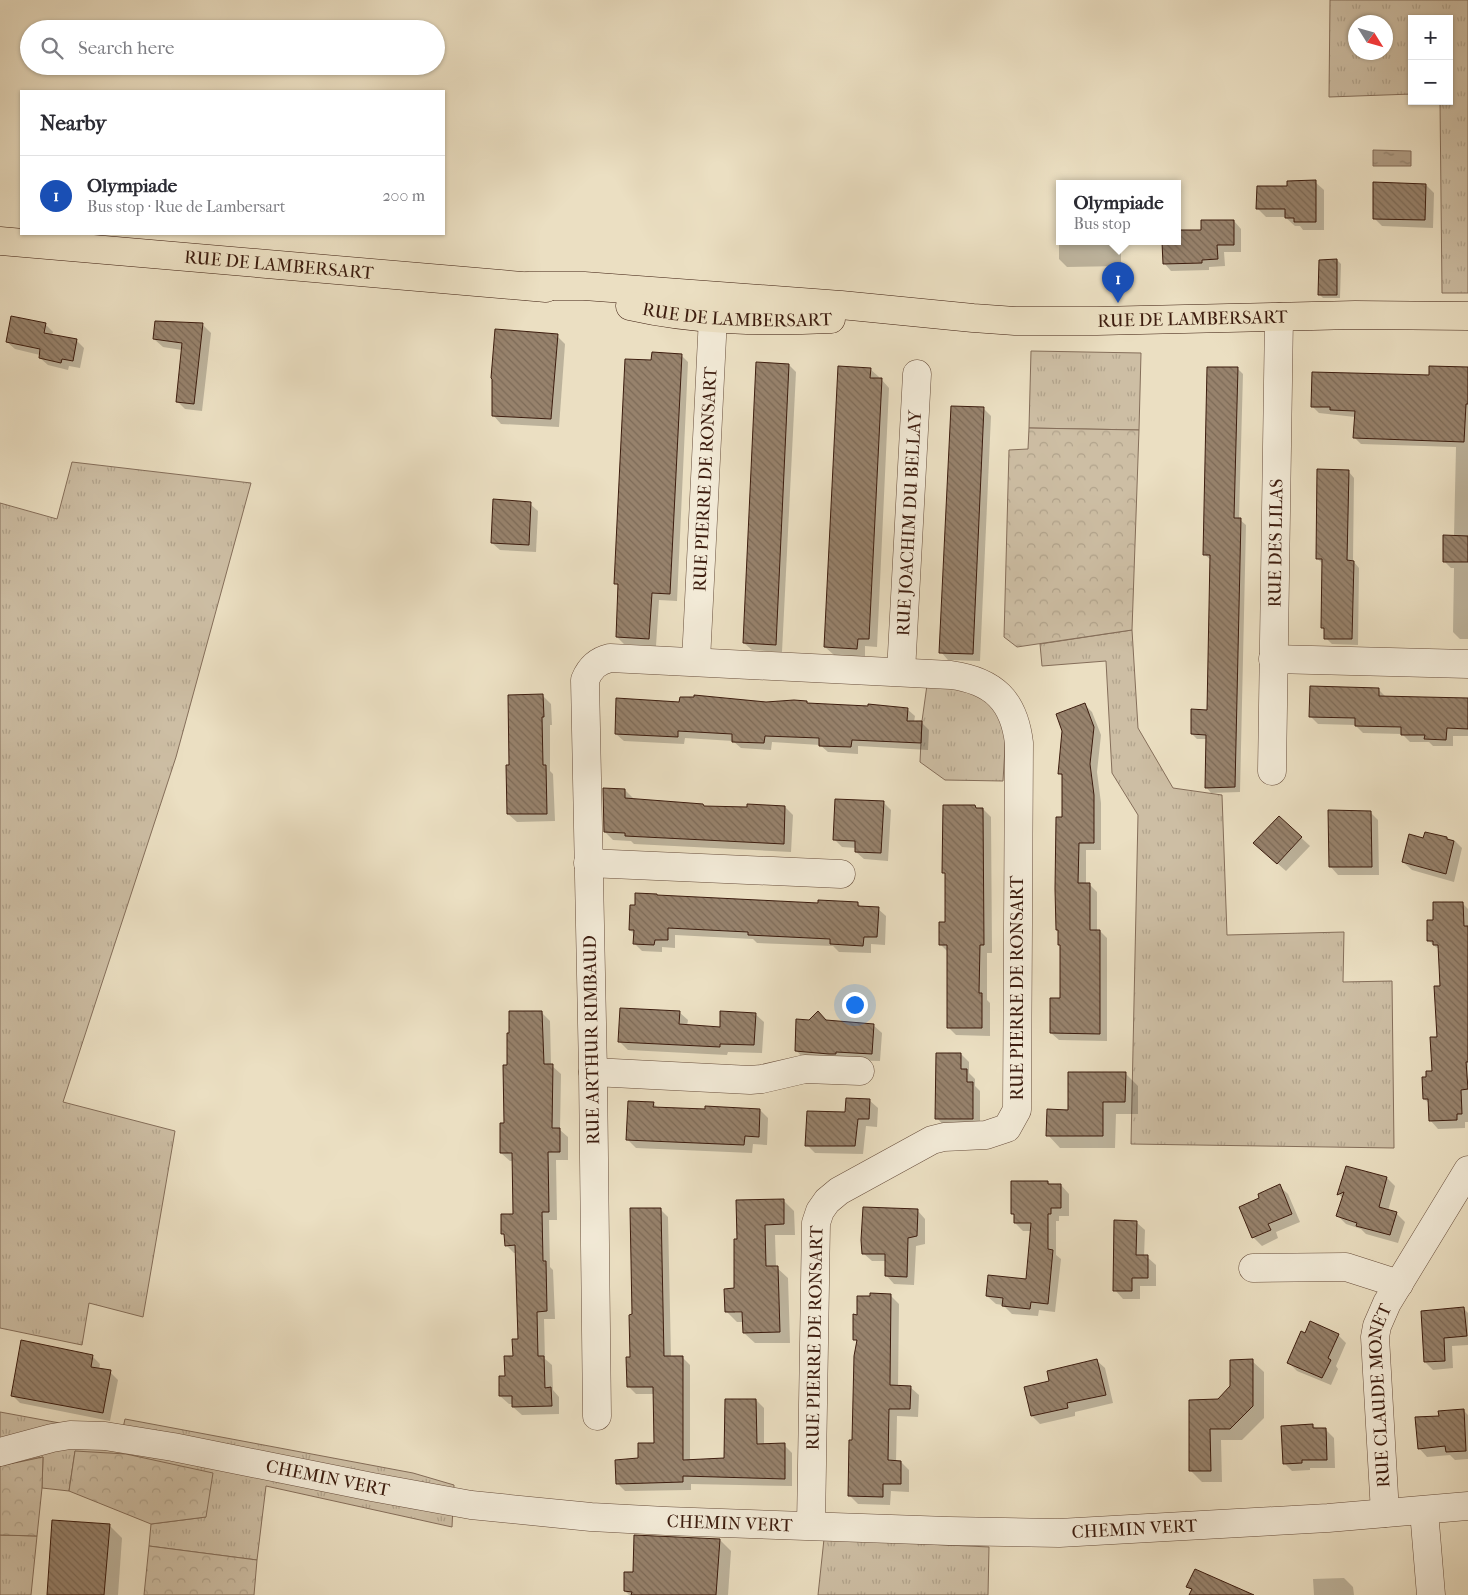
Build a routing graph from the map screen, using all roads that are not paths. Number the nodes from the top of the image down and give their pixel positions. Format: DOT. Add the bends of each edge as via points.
graph roads {
  1 [pos="0,241"];
  2 [pos="713,307"];
  3 [pos="1468,316"];
  4 [pos="1279,317"];
  5 [pos="917,374"];
  6 [pos="1273,658"];
  7 [pos="696,661"];
  8 [pos="1468,664"];
  9 [pos="594,666"];
  10 [pos="901,672"];
  11 [pos="1272,771"];
  12 [pos="588,863"];
  13 [pos="841,874"];
  14 [pos="860,1071"];
  15 [pos="593,1072"];
  16 [pos="1468,1170"];
  17 [pos="1253,1268"];
  18 [pos="1399,1284"];
  19 [pos="597,1416"];
  20 [pos="0,1452"];
  21 [pos="1468,1506"];
  22 [pos="1424,1510"];
  23 [pos="1385,1513"];
  24 [pos="811,1526"];
  25 [pos="1432,1595"];
  1 -- 2 [label="main road, RUE DE LAMBERSART" via="528,286 641,308"];
  2 -- 4 [label="main road, RUE DE LAMBERSART" via="798,321 917,313 1023,321"];
  2 -- 7 [label="street, RUE PIERRE DE RONSART"];
  3 -- 4 [label="main road, RUE DE LAMBERSART"];
  4 -- 6 [label="street, RUE DES LILAS"];
  5 -- 10 [label="street, RUE JOACHIM DU BELLAY"];
  6 -- 8 [label="street"];
  6 -- 11 [label="street, RUE DES LILAS"];
  7 -- 9 [label="street, RUE PIERRE DE RONSART" via="610,658"];
  7 -- 10 [label="street, RUE PIERRE DE RONSART"];
  9 -- 12 [label="street, RUE ARTHUR RIMBAUD" via="585,680"];
  10 -- 24 [label="street, RUE PIERRE DE RONSART" via="951,675 977,681 989,687 1009,706 1017,728 1017,1110 1007,1128 986,1135 932,1140 851,1183 820,1211 816,1223"];
  12 -- 13 [label="street"];
  12 -- 15 [label="street, RUE ARTHUR RIMBAUD"];
  14 -- 15 [label="street" via="804,1069 750,1080"];
  15 -- 19 [label="street, RUE ARTHUR RIMBAUD"];
  16 -- 18 [label="street, RUE CLAUDE MONET"];
  17 -- 18 [label="street, RUE CLAUDE MONET" via="1346,1267"];
  18 -- 23 [label="street, RUE CLAUDE MONET" via="1380,1316 1375,1337"];
  20 -- 24 [label="street, CHEMIN VERT" via="52,1438 105,1436 495,1508 618,1519"];
  21 -- 22 [label="street, CHEMIN VERT"];
  22 -- 23 [label="street, CHEMIN VERT"];
  22 -- 25 [label="street"];
  23 -- 24 [label="street, CHEMIN VERT" via="1059,1533"];
}
